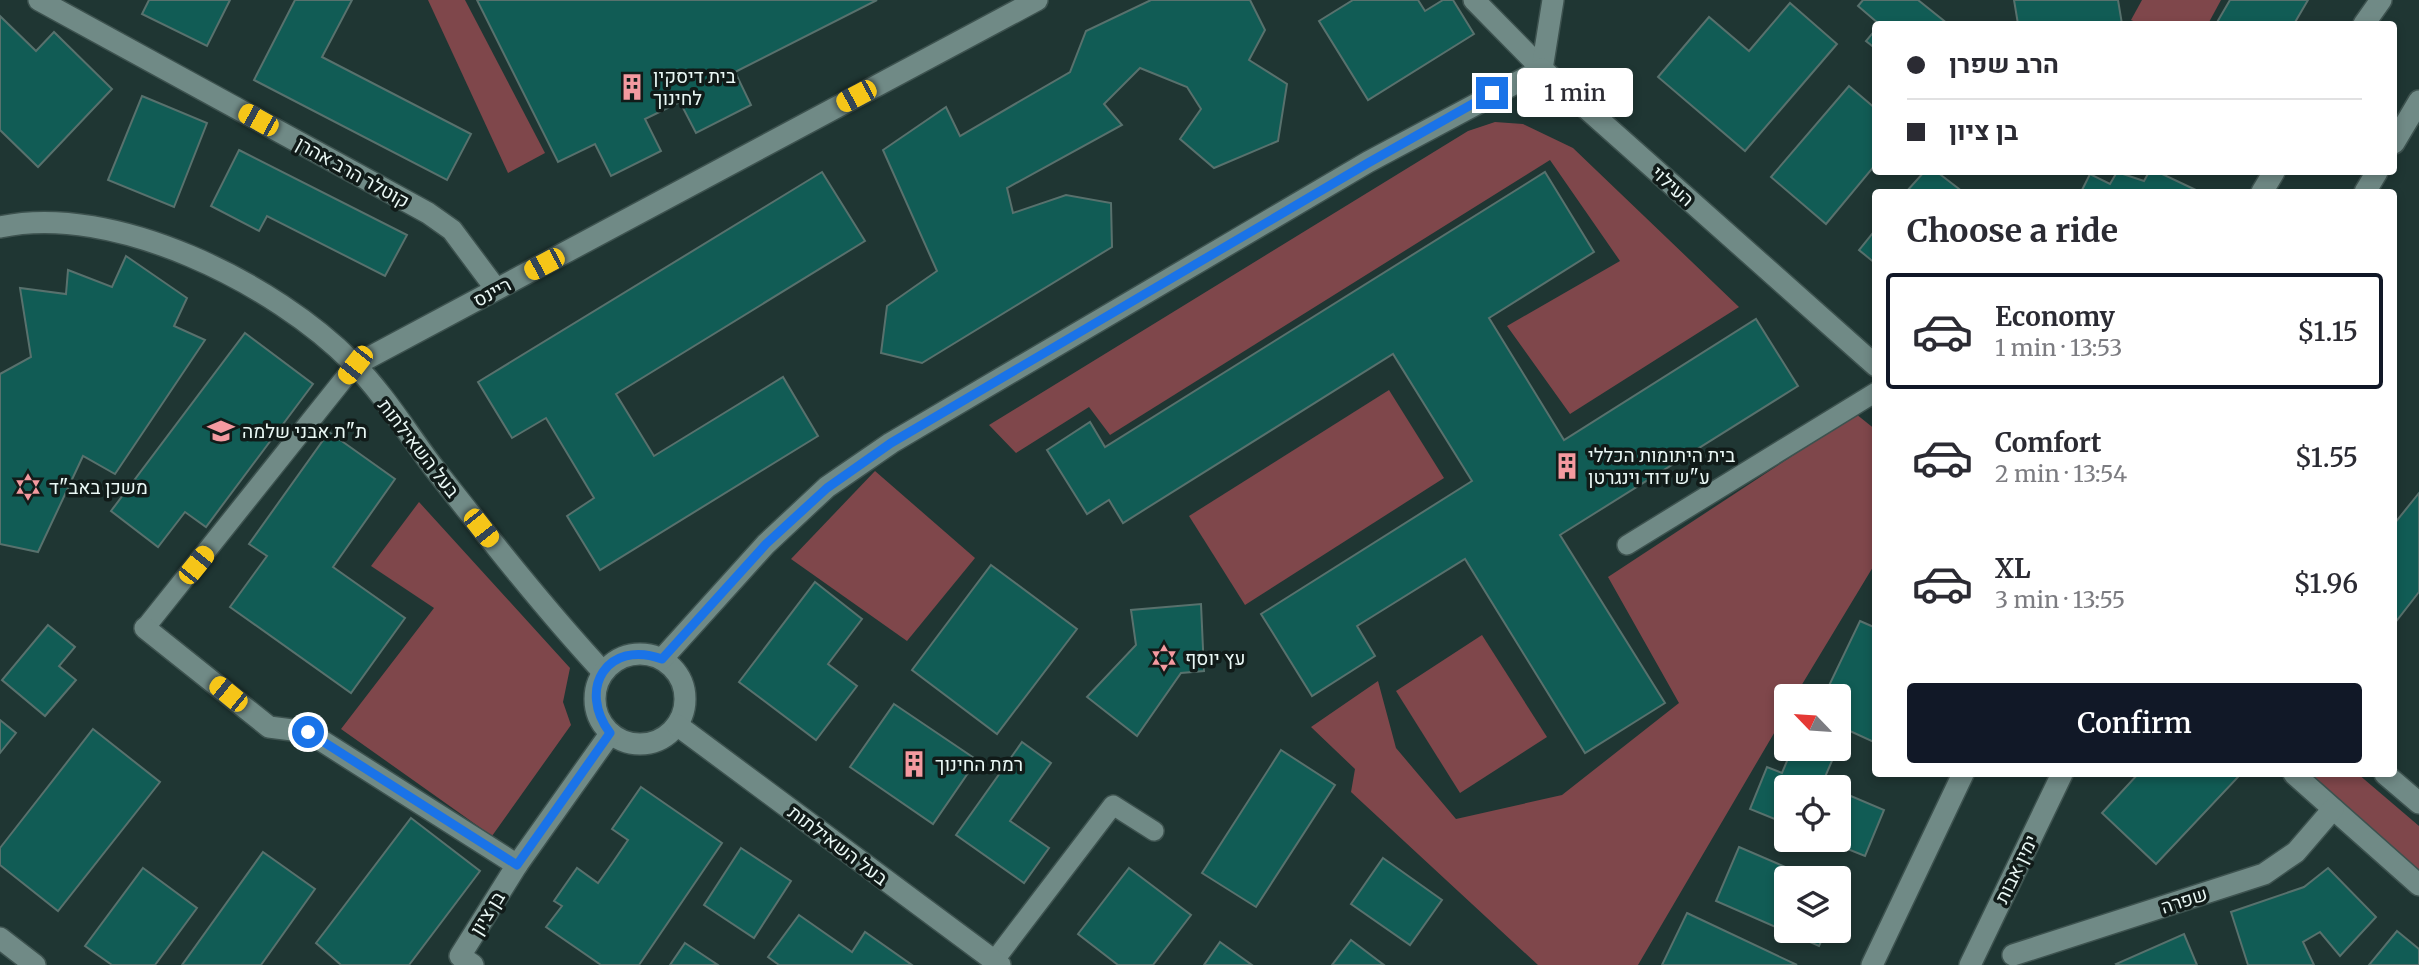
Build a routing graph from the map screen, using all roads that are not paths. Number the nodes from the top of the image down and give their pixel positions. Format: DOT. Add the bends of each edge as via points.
graph roads {
  1 [pos="39,0"];
  2 [pos="1474,0"];
  3 [pos="1553,0"];
  4 [pos="2381,0"];
  5 [pos="1027,2"];
  6 [pos="2366,21"];
  7 [pos="1542,69"];
  8 [pos="2419,101"];
  9 [pos="2397,138"];
  10 [pos="0,227"];
  11 [pos="496,289"];
  12 [pos="1872,362"];
  13 [pos="355,365"];
  14 [pos="1872,394"];
  15 [pos="1626,545"];
  16 [pos="145,628"];
  17 [pos="662,659"];
  18 [pos="603,672"];
  19 [pos="677,725"];
  20 [pos="610,733"];
  21 [pos="1962,777"];
  22 [pos="2061,777"];
  23 [pos="2297,777"];
  24 [pos="2389,777"];
  25 [pos="2419,803"];
  26 [pos="2333,809"];
  27 [pos="1154,831"];
  28 [pos="517,865"];
  29 [pos="2419,885"];
  30 [pos="0,938"];
  31 [pos="2013,956"];
  32 [pos="466,960"];
  33 [pos="997,963"];
  34 [pos="35,965"];
  35 [pos="1872,965"];
  36 [pos="1970,965"];
  1 -- 11 [label="street, קוטלר הרב אהרן" via="428,213 452,230"];
  2 -- 7 [label="street, העילוי"];
  3 -- 7 [label="street"];
  4 -- 6 [label="street"];
  5 -- 11 [label="street, ריינס"];
  7 -- 12 [label="street, העילוי"];
  7 -- 17 [label="street" via="1368,163 891,443 827,488 766,544"];
  8 -- 9 [label="street"];
  10 -- 13 [label="street, בעל השאילתות" via="74,225 190,254 308,325"];
  11 -- 13 [label="street, ריינס"];
  13 -- 16 [label="lane, ריינס"];
  13 -- 18 [label="street, בעל השאילתות" via="543,608"];
  14 -- 15 [label="lane"];
  16 -- 28 [label="street" via="269,727 308,732"];
  17 -- 18 [label="street" via="631,654"];
  17 -- 19 [label="street" via="681,679 685,695"];
  18 -- 20 [label="street" via="594,702 598,718"];
  19 -- 20 [label="street" via="656,741 640,744 624,742"];
  19 -- 33 [label="street, בעל השאילתות"];
  20 -- 28 [label="street, בן ציון"];
  21 -- 35 [label="street"];
  22 -- 36 [label="street, ימין אבות"];
  23 -- 26 [label="street"];
  24 -- 25 [label="street"];
  26 -- 29 [label="street"];
  26 -- 31 [label="street, שפרה" via="2296,852 2264,874"];
  27 -- 33 [label="lane" via="1113,805"];
  28 -- 32 [label="street, בן ציון"];
  30 -- 34 [label="street"];
}
